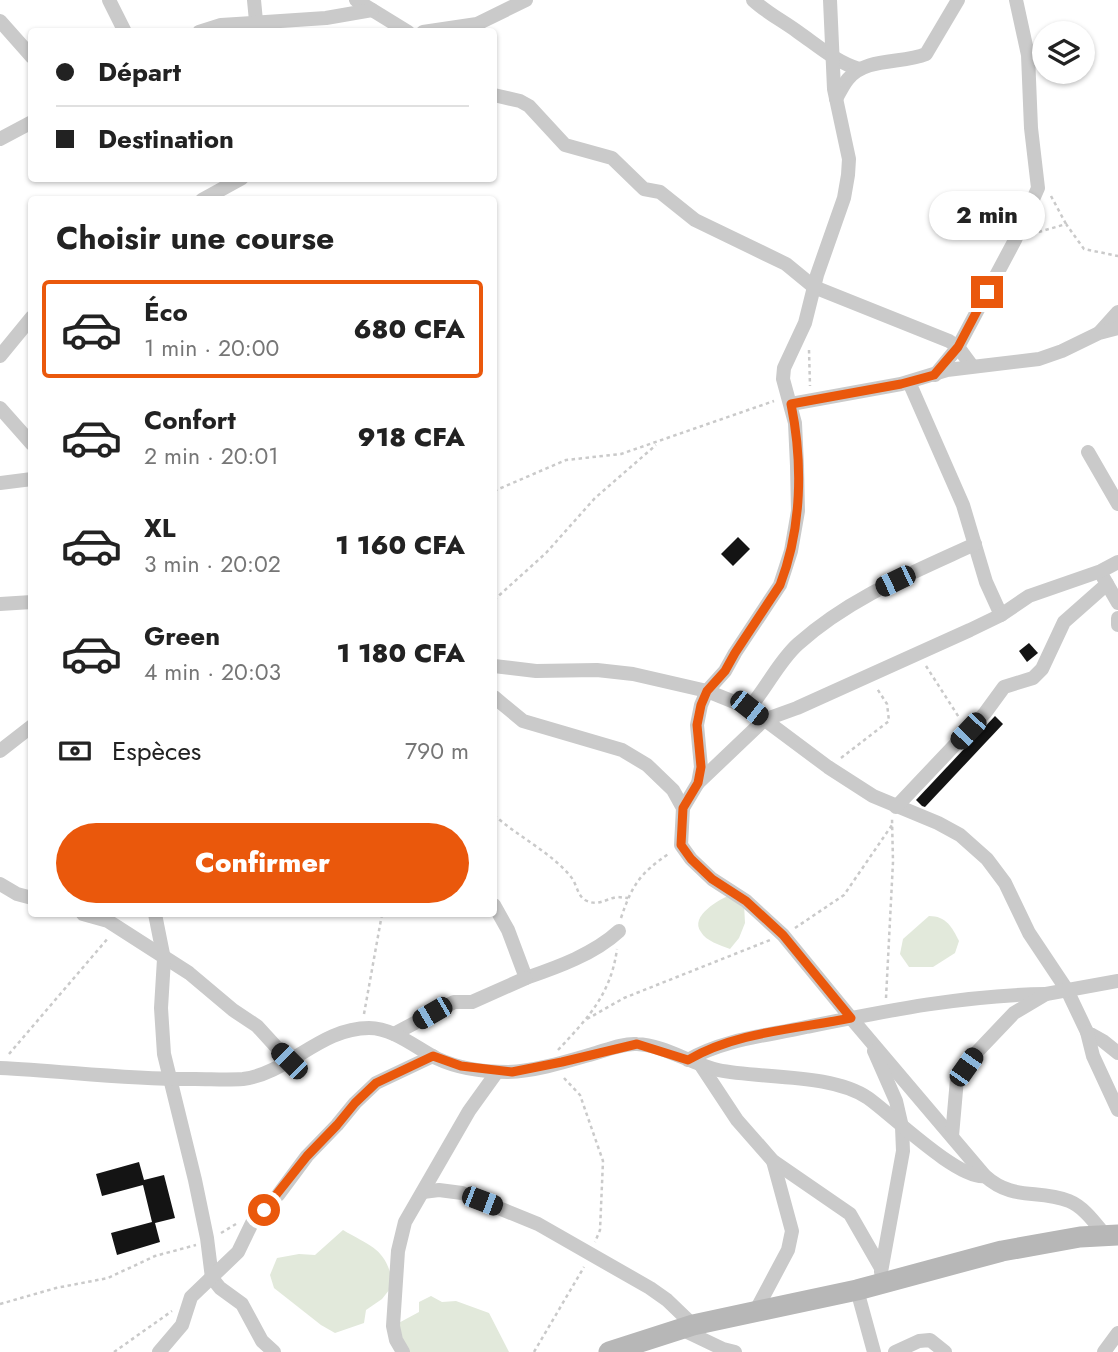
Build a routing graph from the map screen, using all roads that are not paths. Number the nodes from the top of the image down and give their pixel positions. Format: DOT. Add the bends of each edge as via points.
graph roads {
  1 [pos="109,0"];
  2 [pos="254,0"];
  3 [pos="356,0"];
  4 [pos="526,0"];
  5 [pos="753,0"];
  6 [pos="830,0"];
  7 [pos="958,0"];
  8 [pos="1016,0"];
  9 [pos="372,10"];
  10 [pos="0,21"];
  11 [pos="256,22"];
  12 [pos="123,28"];
  13 [pos="212,28"];
  14 [pos="401,28"];
  15 [pos="450,28"];
  16 [pos="28,52"];
  17 [pos="832,57"];
  18 [pos="859,69"];
  19 [pos="497,95"];
  20 [pos="836,99"];
  21 [pos="28,124"];
  22 [pos="0,139"];
  23 [pos="235,182"];
  24 [pos="209,196"];
  25 [pos="814,287"];
  26 [pos="1118,312"];
  27 [pos="28,322"];
  28 [pos="1118,328"];
  29 [pos="1098,333"];
  30 [pos="958,347"];
  31 [pos="0,356"];
  32 [pos="972,366"];
  33 [pos="934,375"];
  34 [pos="909,382"];
  35 [pos="790,401"];
  36 [pos="0,408"];
  37 [pos="28,441"];
  38 [pos="1088,452"];
  39 [pos="28,480"];
  40 [pos="0,483"];
  41 [pos="1118,504"];
  42 [pos="975,544"];
  43 [pos="1118,562"];
  44 [pos="1104,578"];
  45 [pos="28,602"];
  46 [pos="1118,603"];
  47 [pos="0,604"];
  48 [pos="1001,615"];
  49 [pos="1118,618"];
  50 [pos="1118,625"];
  51 [pos="497,666"];
  52 [pos="707,691"];
  53 [pos="497,699"];
  54 [pos="749,708"];
  55 [pos="764,720"];
  56 [pos="28,729"];
  57 [pos="0,751"];
  58 [pos="698,783"];
  59 [pos="894,806"];
  60 [pos="683,808"];
  61 [pos="0,884"];
  62 [pos="28,897"];
  63 [pos="497,910"];
  64 [pos="94,917"];
  65 [pos="156,917"];
  66 [pos="619,931"];
  67 [pos="164,959"];
  68 [pos="526,978"];
  69 [pos="1118,981"];
  70 [pos="1067,990"];
  71 [pos="1046,994"];
  72 [pos="851,1018"];
  73 [pos="1087,1032"];
  74 [pos="394,1034"];
  75 [pos="868,1037"];
  76 [pos="1118,1054"];
  77 [pos="433,1056"];
  78 [pos="4,1061"];
  79 [pos="289,1061"];
  80 [pos="694,1062"];
  81 [pos="497,1072"];
  82 [pos="170,1080"];
  83 [pos="1118,1110"];
  84 [pos="902,1127"];
  85 [pos="952,1136"];
  86 [pos="773,1161"];
  87 [pos="985,1176"];
  88 [pos="424,1192"];
  89 [pos="1115,1234"];
  90 [pos="880,1276"];
  91 [pos="212,1278"];
  92 [pos="857,1290"];
  93 [pos="755,1312"];
  94 [pos="687,1327"];
  95 [pos="1118,1333"];
  96 [pos="159,1352"];
  97 [pos="274,1352"];
  98 [pos="403,1352"];
  99 [pos="609,1352"];
  100 [pos="735,1352"];
  101 [pos="874,1352"];
  102 [pos="895,1352"];
  103 [pos="945,1352"];
  104 [pos="1104,1352"];
  1 -- 12 [label="street"];
  2 -- 11 [label="street"];
  3 -- 9 [label="street"];
  4 -- 15 [label="street" via="477,24"];
  5 -- 17 [label="street"];
  6 -- 17 [label="street"];
  7 -- 18 [label="street" via="926,54"];
  8 -- 30 [label="street" via="1028,55 1038,188"];
  9 -- 11 [label="street"];
  9 -- 14 [label="street"];
  10 -- 16 [label="street"];
  11 -- 13 [label="street"];
  17 -- 18 [label="street"];
  17 -- 20 [label="street"];
  18 -- 20 [label="street"];
  19 -- 25 [label="street" via="529,106 565,145 612,158 644,189 660,192 695,220 786,264"];
  20 -- 25 [label="street" via="849,159 848,176"];
  21 -- 22 [label="street"];
  23 -- 24 [label="street"];
  25 -- 30 [label="street"];
  25 -- 35 [label="street" via="805,323 783,368"];
  26 -- 29 [label="street"];
  27 -- 31 [label="street"];
  28 -- 29 [label="street"];
  29 -- 32 [label="street" via="1039,359"];
  30 -- 32 [label="street"];
  30 -- 33 [label="street"];
  32 -- 33 [label="street"];
  33 -- 34 [label="street"];
  34 -- 35 [label="street"];
  34 -- 42 [label="street" via="963,505"];
  35 -- 52 [label="street" via="798,511 785,574 725,671"];
  36 -- 37 [label="street"];
  38 -- 41 [label="street"];
  39 -- 40 [label="street"];
  42 -- 48 [label="street"];
  42 -- 54 [label="street" via="879,589 818,628 787,656"];
  43 -- 44 [label="street"];
  44 -- 46 [label="street"];
  44 -- 48 [label="street" via="1030,596"];
  44 -- 59 [label="street" via="1064,622 1042,669 1033,678 1004,687"];
  45 -- 47 [label="street"];
  48 -- 55 [label="street"];
  49 -- 50 [label="street"];
  51 -- 52 [label="street" via="634,674"];
  52 -- 54 [label="street"];
  52 -- 58 [label="street" via="697,725"];
  53 -- 60 [label="street" via="523,721 622,750 647,765 673,790"];
  54 -- 55 [label="street"];
  55 -- 58 [label="street"];
  55 -- 59 [label="street" via="858,787"];
  56 -- 57 [label="street"];
  58 -- 60 [label="street"];
  59 -- 70 [label="street" via="938,822 987,859"];
  60 -- 72 [label="street" via="681,845 691,859 783,935"];
  61 -- 62 [label="street"];
  63 -- 68 [label="street"];
  64 -- 67 [label="street" via="108,921"];
  65 -- 67 [label="street"];
  66 -- 68 [label="street" via="564,965"];
  67 -- 79 [label="street" via="257,1026"];
  67 -- 82 [label="street" via="161,1008"];
  68 -- 74 [label="street" via="472,1002 454,1002"];
  69 -- 70 [label="street"];
  70 -- 71 [label="street"];
  70 -- 73 [label="street"];
  71 -- 72 [label="street" via="981,997"];
  71 -- 85 [label="street" via="1014,1013 957,1079"];
  72 -- 75 [label="street"];
  72 -- 80 [label="street" via="744,1038 699,1054"];
  73 -- 76 [label="street"];
  73 -- 83 [label="street"];
  74 -- 77 [label="street"];
  74 -- 79 [label="street" via="371,1028 348,1031 317,1042"];
  75 -- 84 [label="street"];
  75 -- 85 [label="street"];
  77 -- 81 [label="street"];
  77 -- 91 [label="street" via="376,1083 355,1103 253,1221 238,1252"];
  78 -- 82 [label="street" via="85,1076"];
  79 -- 82 [label="street" via="242,1079"];
  80 -- 81 [label="street" via="637,1044 555,1064"];
  80 -- 84 [label="street" via="719,1070 843,1086 867,1097"];
  80 -- 86 [label="street"];
  81 -- 88 [label="street" via="469,1111"];
  82 -- 91 [label="street"];
  84 -- 87 [label="street" via="939,1155 976,1176"];
  84 -- 90 [label="street" via="903,1151"];
  85 -- 87 [label="street"];
  86 -- 90 [label="street" via="850,1214"];
  86 -- 93 [label="street" via="791,1241"];
  87 -- 89 [label="street" via="1009,1192 1069,1201"];
  88 -- 94 [label="street" via="462,1193 538,1224 659,1294"];
  88 -- 98 [label="street" via="405,1222 398,1251 393,1326"];
  89 -- 90 [label="street"];
  90 -- 92 [label="street"];
  91 -- 96 [label="street" via="191,1297 182,1325"];
  91 -- 97 [label="street" via="242,1304 262,1341"];
  92 -- 93 [label="street"];
  92 -- 101 [label="street"];
  93 -- 94 [label="street"];
  94 -- 99 [label="street"];
  94 -- 100 [label="street"];
  95 -- 104 [label="street"];
  102 -- 103 [label="street" via="930,1339"];
}
